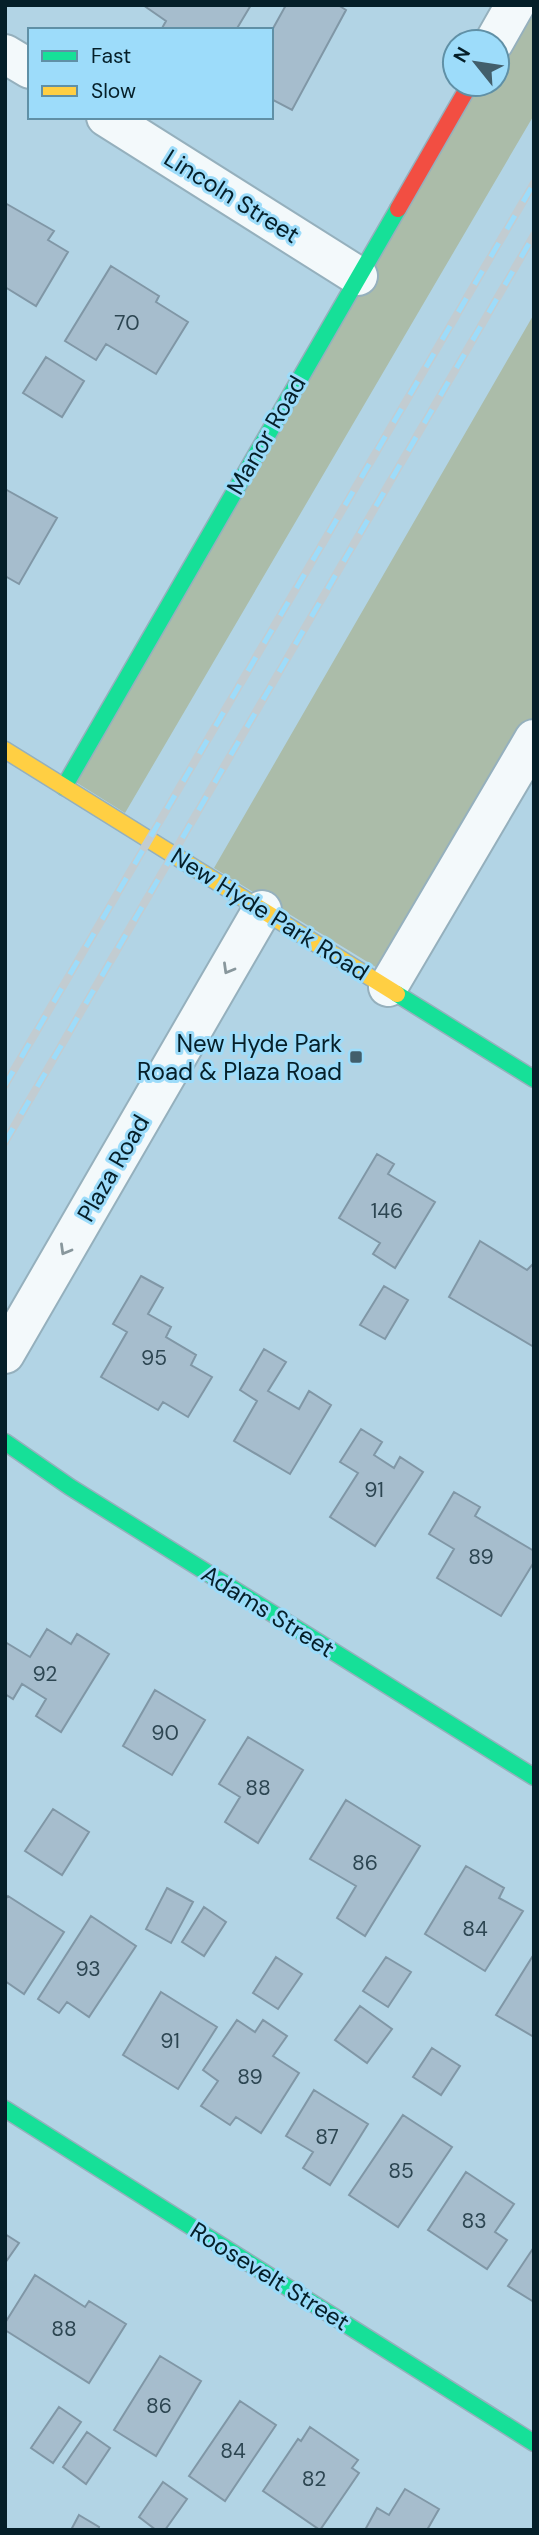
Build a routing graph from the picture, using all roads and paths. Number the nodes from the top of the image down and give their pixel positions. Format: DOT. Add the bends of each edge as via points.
graph roads {
  1 [pos="515,5"];
  2 [pos="502,28"];
  3 [pos="5,54"];
  4 [pos="28,68"];
  5 [pos="462,98"];
  6 [pos="109,119"];
  7 [pos="358,276"];
  8 [pos="534,739"];
  9 [pos="9,761"];
  10 [pos="64,787"];
  11 [pos="262,909"];
  12 [pos="388,987"];
  13 [pos="534,1079"];
  14 [pos="5,1354"];
  15 [pos="5,1442"];
  16 [pos="534,1777"];
  17 [pos="5,2109"];
  18 [pos="534,2443"];
  1 -- 2 [label="street"];
  3 -- 4 [label="street"];
  5 -- 7 [label="street, Manor Road"];
  6 -- 7 [label="street, Lincoln Street"];
  7 -- 10 [label="street, Manor Road"];
  8 -- 12 [label="street"];
  9 -- 10 [label="street, New Hyde Park Road"];
  10 -- 11 [label="street, New Hyde Park Road"];
  11 -- 12 [label="street, New Hyde Park Road"];
  11 -- 14 [label="street, Plaza Road, one-way"];
  12 -- 13 [label="street, New Hyde Park Road"];
  15 -- 16 [label="street, Adams Street"];
  17 -- 18 [label="street, Roosevelt Street"];
}
